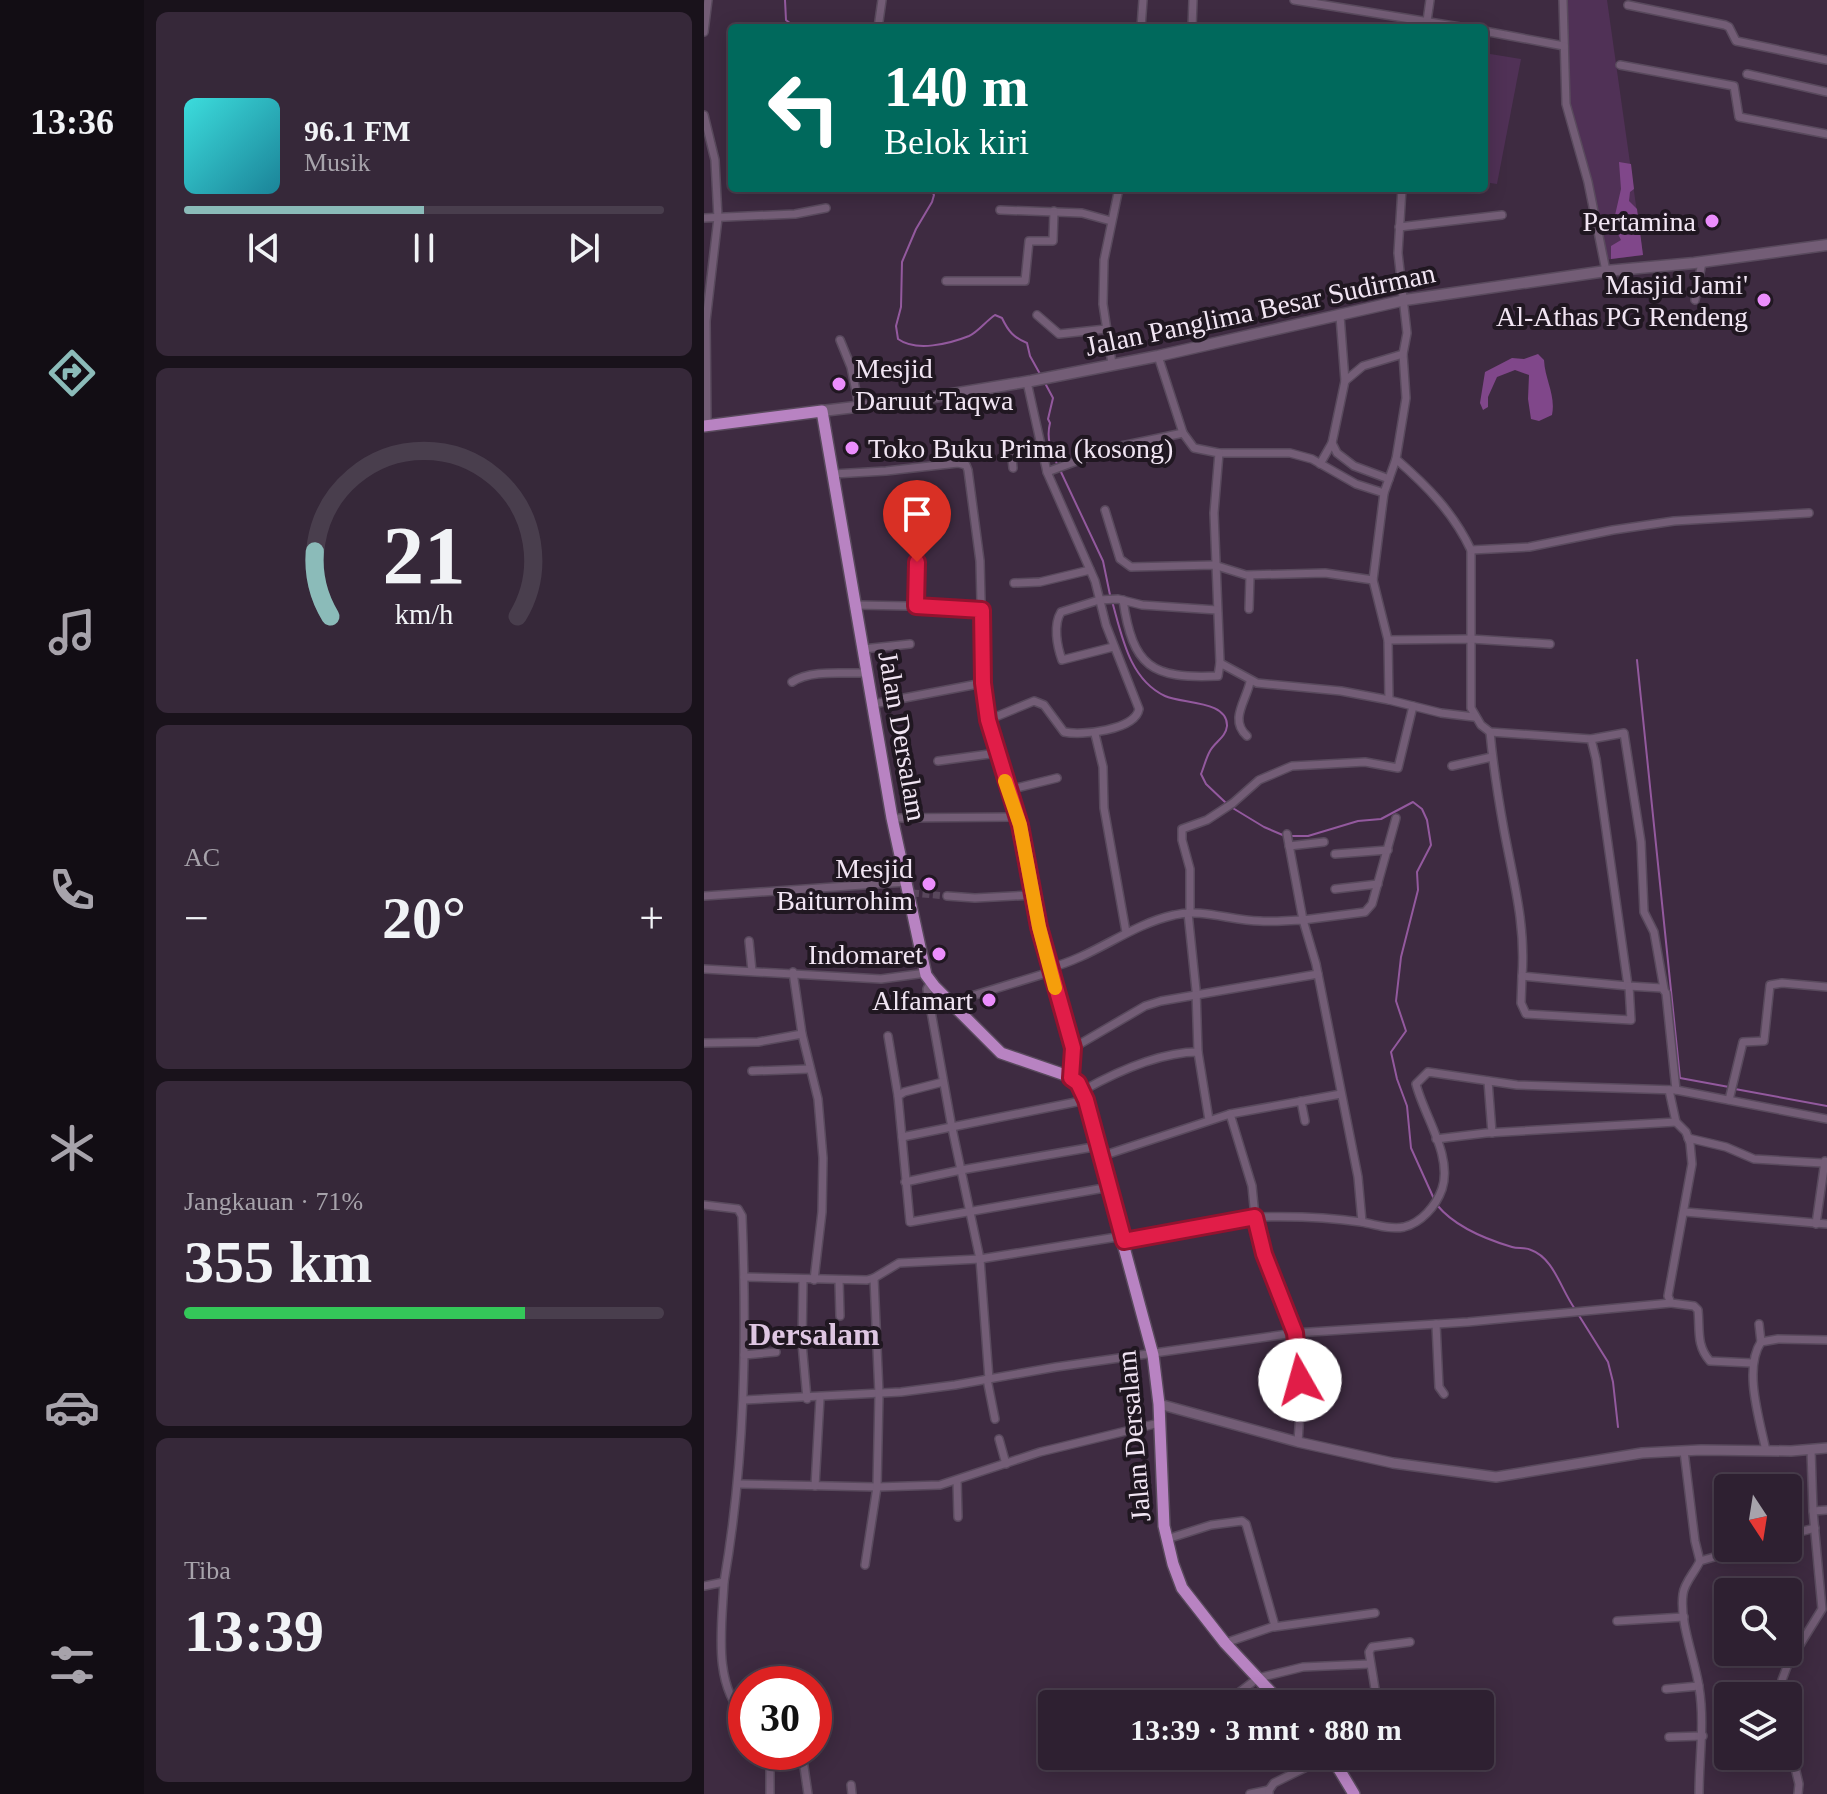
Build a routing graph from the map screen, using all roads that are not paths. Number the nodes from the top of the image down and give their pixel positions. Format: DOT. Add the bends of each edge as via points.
graph roads {
  1 [pos="708,0"];
  2 [pos="882,0"];
  3 [pos="1143,0"];
  4 [pos="1193,0"];
  5 [pos="1294,0"];
  6 [pos="1430,0"];
  7 [pos="1563,0"];
  8 [pos="1628,5"];
  9 [pos="879,24"];
  10 [pos="1141,24"];
  11 [pos="1192,24"];
  12 [pos="1426,24"];
  13 [pos="704,32"];
  14 [pos="1488,32"];
  15 [pos="1564,46"];
  16 [pos="1827,60"];
  17 [pos="1620,65"];
  18 [pos="1747,74"];
  19 [pos="1827,92"];
  20 [pos="704,115"];
  21 [pos="1827,134"];
  22 [pos="708,147"];
  23 [pos="1118,192"];
  24 [pos="1402,192"];
  25 [pos="826,208"];
  26 [pos="1000,210"];
  27 [pos="1054,211"];
  28 [pos="1502,215"];
  29 [pos="704,218"];
  30 [pos="718,218"];
  31 [pos="1111,221"];
  32 [pos="1399,227"];
  33 [pos="1827,245"];
  34 [pos="1702,262"];
  35 [pos="1606,271"];
  36 [pos="946,281"];
  37 [pos="1405,300"];
  38 [pos="1695,300"];
  39 [pos="1037,315"];
  40 [pos="1340,316"];
  41 [pos="705,321"];
  42 [pos="1106,329"];
  43 [pos="840,340"];
  44 [pos="1403,354"];
  45 [pos="1158,356"];
  46 [pos="1112,364"];
  47 [pos="1345,381"];
  48 [pos="1029,382"];
  49 [pos="859,406"];
  50 [pos="822,411"];
  51 [pos="706,426"];
  52 [pos="1183,433"];
  53 [pos="1332,443"];
  54 [pos="1040,447"];
  55 [pos="1219,453"];
  56 [pos="1396,459"];
  57 [pos="1320,464"];
  58 [pos="1013,468"];
  59 [pos="1052,470"];
  60 [pos="833,474"];
  61 [pos="1389,479"];
  62 [pos="1384,493"];
  63 [pos="1105,510"];
  64 [pos="1809,513"];
  65 [pos="1471,550"];
  66 [pos="917,562"];
  67 [pos="1214,565"];
  68 [pos="1090,570"];
  69 [pos="1250,576"];
  70 [pos="1373,580"];
  71 [pos="1014,583"];
  72 [pos="1120,599"];
  73 [pos="1103,600"];
  74 [pos="856,605"];
  75 [pos="916,606"];
  76 [pos="1249,609"];
  77 [pos="982,610"];
  78 [pos="1217,610"];
  79 [pos="1471,639"];
  80 [pos="1388,640"];
  81 [pos="910,644"];
  82 [pos="1550,644"];
  83 [pos="1113,647"];
  84 [pos="863,649"];
  85 [pos="1220,663"];
  86 [pos="868,673"];
  87 [pos="792,682"];
  88 [pos="1250,682"];
  89 [pos="983,683"];
  90 [pos="1389,700"];
  91 [pos="873,704"];
  92 [pos="1413,706"];
  93 [pos="1474,717"];
  94 [pos="988,720"];
  95 [pos="1490,732"];
  96 [pos="1095,734"];
  97 [pos="1247,736"];
  98 [pos="1591,739"];
  99 [pos="997,753"];
  100 [pos="1492,757"];
  101 [pos="938,761"];
  102 [pos="1452,766"];
  103 [pos="1057,778"];
  104 [pos="1008,790"];
  105 [pos="1017,817"];
  106 [pos="892,818"];
  107 [pos="1396,818"];
  108 [pos="1287,834"];
  109 [pos="1324,842"];
  110 [pos="1289,846"];
  111 [pos="1388,850"];
  112 [pos="1335,854"];
  113 [pos="1378,884"];
  114 [pos="908,889"];
  115 [pos="1335,889"];
  116 [pos="1033,895"];
  117 [pos="704,896"];
  118 [pos="947,896"];
  119 [pos="1189,912"];
  120 [pos="1303,920"];
  121 [pos="1126,932"];
  122 [pos="749,941"];
  123 [pos="704,969"];
  124 [pos="1050,970"];
  125 [pos="752,971"];
  126 [pos="793,972"];
  127 [pos="1318,974"];
  128 [pos="1522,976"];
  129 [pos="928,977"];
  130 [pos="1628,986"];
  131 [pos="1827,987"];
  132 [pos="1664,989"];
  133 [pos="1195,994"];
  134 [pos="952,1002"];
  135 [pos="802,1034"];
  136 [pos="888,1036"];
  137 [pos="704,1043"];
  138 [pos="1073,1048"];
  139 [pos="1198,1052"];
  140 [pos="810,1069"];
  141 [pos="752,1071"];
  142 [pos="1071,1078"];
  143 [pos="1488,1081"];
  144 [pos="943,1082"];
  145 [pos="1673,1090"];
  146 [pos="1341,1094"];
  147 [pos="1084,1095"];
  148 [pos="898,1096"];
  149 [pos="1730,1097"];
  150 [pos="1301,1101"];
  151 [pos="1230,1114"];
  152 [pos="1827,1119"];
  153 [pos="1209,1120"];
  154 [pos="1305,1121"];
  155 [pos="1676,1122"];
  156 [pos="952,1128"];
  157 [pos="1492,1133"];
  158 [pos="902,1137"];
  159 [pos="1688,1138"];
  160 [pos="1436,1139"];
  161 [pos="1100,1151"];
  162 [pos="1825,1161"];
  163 [pos="961,1170"];
  164 [pos="905,1182"];
  165 [pos="1110,1187"];
  166 [pos="704,1205"];
  167 [pos="970,1212"];
  168 [pos="1685,1212"];
  169 [pos="1255,1217"];
  170 [pos="1362,1222"];
  171 [pos="1816,1224"];
  172 [pos="1827,1224"];
  173 [pos="1123,1239"];
  174 [pos="980,1259"];
  175 [pos="744,1277"];
  176 [pos="874,1278"];
  177 [pos="803,1279"];
  178 [pos="814,1280"];
  179 [pos="839,1280"];
  180 [pos="1671,1303"];
  181 [pos="840,1316"];
  182 [pos="1436,1324"];
  183 [pos="1759,1324"];
  184 [pos="1295,1333"];
  185 [pos="1827,1340"];
  186 [pos="1761,1342"];
  187 [pos="776,1352"];
  188 [pos="744,1355"];
  189 [pos="1153,1355"];
  190 [pos="1752,1363"];
  191 [pos="988,1379"];
  192 [pos="879,1394"];
  193 [pos="1444,1394"];
  194 [pos="820,1398"];
  195 [pos="807,1399"];
  196 [pos="744,1400"];
  197 [pos="1159,1404"];
  198 [pos="995,1419"];
  199 [pos="1159,1423"];
  200 [pos="999,1439"];
  201 [pos="1298,1442"];
  202 [pos="1827,1448"];
  203 [pos="1811,1450"];
  204 [pos="1684,1451"];
  205 [pos="1766,1451"];
  206 [pos="1006,1464"];
  207 [pos="957,1480"];
  208 [pos="739,1484"];
  209 [pos="815,1486"];
  210 [pos="877,1487"];
  211 [pos="1827,1510"];
  212 [pos="1813,1511"];
  213 [pos="958,1517"];
  214 [pos="1815,1528"];
  215 [pos="1802,1531"];
  216 [pos="1167,1539"];
  217 [pos="1714,1557"];
  218 [pos="1700,1561"];
  219 [pos="865,1565"];
  220 [pos="724,1582"];
  221 [pos="704,1586"];
  222 [pos="1375,1613"];
  223 [pos="1684,1617"];
  224 [pos="1617,1621"];
  225 [pos="1274,1627"];
  226 [pos="1410,1642"];
  227 [pos="1225,1643"];
  228 [pos="1370,1664"];
  229 [pos="1258,1678"];
  230 [pos="1782,1682"];
  231 [pos="1699,1686"];
  232 [pos="728,1689"];
  233 [pos="1666,1689"];
  234 [pos="1242,1690"];
  235 [pos="1269,1690"];
  236 [pos="1375,1690"];
  237 [pos="1703,1736"];
  238 [pos="1669,1737"];
  239 [pos="770,1770"];
  240 [pos="804,1770"];
  241 [pos="1301,1770"];
  242 [pos="1339,1770"];
  243 [pos="1796,1770"];
  244 [pos="1269,1792"];
  245 [pos="770,1794"];
  246 [pos="808,1794"];
  247 [pos="1250,1794"];
  248 [pos="1354,1794"];
  249 [pos="1699,1794"];
  250 [pos="1798,1794"];
  1 -- 13 [label="street"];
  2 -- 9 [label="street"];
  3 -- 10 [label="street"];
  4 -- 11 [label="street"];
  5 -- 12 [label="street"];
  6 -- 12 [label="street"];
  7 -- 15 [label="street"];
  8 -- 16 [label="street" via="1725,25 1736,41"];
  14 -- 15 [label="street"];
  15 -- 35 [label="street" via="1566,104"];
  17 -- 21 [label="street" via="1734,86 1739,117"];
  18 -- 19 [label="street"];
  20 -- 22 [label="street"];
  22 -- 30 [label="street"];
  23 -- 31 [label="street"];
  24 -- 32 [label="street"];
  25 -- 30 [label="street"];
  26 -- 27 [label="street"];
  27 -- 31 [label="street"];
  27 -- 36 [label="street" via="1053,241 1029,241 1025,281"];
  28 -- 32 [label="street"];
  29 -- 30 [label="street"];
  30 -- 41 [label="street"];
  31 -- 42 [label="street" via="1104,260"];
  32 -- 37 [label="street"];
  33 -- 34 [label="main road, Jalan Panglima Besar Sudirman"];
  34 -- 35 [label="main road, Jalan Panglima Besar Sudirman"];
  34 -- 38 [label="street"];
  35 -- 37 [label="main road, Jalan Panglima Besar Sudirman"];
  37 -- 40 [label="main road, Jalan Panglima Besar Sudirman"];
  37 -- 44 [label="street"];
  39 -- 42 [label="street" via="1059,334"];
  40 -- 45 [label="main road, Jalan Panglima Besar Sudirman"];
  40 -- 47 [label="street"];
  41 -- 51 [label="street"];
  42 -- 46 [label="street"];
  43 -- 49 [label="street"];
  44 -- 47 [label="street" via="1363,366"];
  44 -- 56 [label="street" via="1406,398"];
  45 -- 46 [label="main road, Jalan Panglima Besar Sudirman"];
  45 -- 52 [label="street"];
  46 -- 48 [label="main road, Jalan Panglima Besar Sudirman"];
  47 -- 53 [label="street"];
  48 -- 49 [label="main road, Jalan Panglima Besar Sudirman"];
  48 -- 54 [label="street"];
  49 -- 50 [label="main road, Jalan Panglima Besar Sudirman"];
  50 -- 51 [label="main road, Jalan Panglima Besar Sudirman"];
  50 -- 60 [label="main road, Jalan Dersalam"];
  52 -- 55 [label="street" via="1194,448"];
  52 -- 59 [label="street" via="1121,445"];
  53 -- 57 [label="street"];
  53 -- 61 [label="street" via="1354,466"];
  54 -- 58 [label="street" via="1015,454"];
  54 -- 59 [label="street"];
  55 -- 57 [label="street" via="1290,453"];
  55 -- 67 [label="street"];
  56 -- 61 [label="street"];
  56 -- 65 [label="street" via="1444,505"];
  57 -- 62 [label="street"];
  59 -- 68 [label="street"];
  60 -- 74 [label="main road, Jalan Dersalam"];
  60 -- 77 [label="street" via="966,465"];
  61 -- 62 [label="street"];
  62 -- 70 [label="street"];
  63 -- 67 [label="street" via="1120,559 1131,567"];
  64 -- 65 [label="street" via="1674,521 1529,547"];
  65 -- 79 [label="street"];
  66 -- 75 [label="street"];
  67 -- 69 [label="street"];
  67 -- 78 [label="street"];
  68 -- 71 [label="street"];
  68 -- 73 [label="street"];
  69 -- 70 [label="street" via="1325,573"];
  69 -- 76 [label="street"];
  70 -- 80 [label="street"];
  72 -- 73 [label="street"];
  72 -- 78 [label="street"];
  72 -- 85 [label="street" via="1133,642 1152,668 1218,676"];
  73 -- 83 [label="street"];
  73 -- 83 [label="street" via="1059,614 1060,657 1066,660"];
  74 -- 75 [label="street"];
  74 -- 84 [label="main road, Jalan Dersalam"];
  75 -- 77 [label="street"];
  77 -- 89 [label="street"];
  78 -- 85 [label="street"];
  79 -- 80 [label="street"];
  79 -- 82 [label="street"];
  79 -- 93 [label="street"];
  80 -- 90 [label="street"];
  81 -- 84 [label="street"];
  83 -- 96 [label="street" via="1136,696 1138,715"];
  84 -- 86 [label="main road, Jalan Dersalam"];
  85 -- 88 [label="street"];
  86 -- 87 [label="street"];
  86 -- 91 [label="main road, Jalan Dersalam"];
  88 -- 90 [label="street"];
  88 -- 97 [label="street" via="1237,718"];
  89 -- 91 [label="street"];
  89 -- 94 [label="street"];
  90 -- 92 [label="street"];
  91 -- 106 [label="main road, Jalan Dersalam"];
  92 -- 93 [label="street"];
  92 -- 119 [label="street" via="1398,768 1365,762 1279,770 1207,820 1182,829 1190,869"];
  93 -- 95 [label="street"];
  94 -- 96 [label="street" via="1034,701 1044,705 1064,732"];
  94 -- 99 [label="street"];
  95 -- 98 [label="street"];
  95 -- 100 [label="street"];
  96 -- 121 [label="street"];
  98 -- 130 [label="street"];
  98 -- 132 [label="street" via="1624,733 1641,842 1644,912 1654,932"];
  99 -- 101 [label="street"];
  99 -- 104 [label="street"];
  100 -- 102 [label="street"];
  100 -- 128 [label="street" via="1518,891"];
  103 -- 104 [label="street"];
  104 -- 105 [label="street"];
  105 -- 106 [label="street"];
  105 -- 116 [label="street"];
  106 -- 114 [label="main road, Jalan Dersalam"];
  107 -- 111 [label="street"];
  108 -- 110 [label="street"];
  109 -- 110 [label="street"];
  110 -- 120 [label="street"];
  111 -- 112 [label="street"];
  111 -- 113 [label="street"];
  113 -- 115 [label="street"];
  113 -- 120 [label="street" via="1365,912"];
  114 -- 117 [label="street"];
  114 -- 129 [label="main road, Jalan Dersalam"];
  116 -- 118 [label="street"];
  116 -- 124 [label="street"];
  119 -- 120 [label="street" via="1260,921"];
  119 -- 121 [label="street"];
  119 -- 133 [label="street"];
  120 -- 127 [label="street"];
  121 -- 124 [label="street"];
  122 -- 125 [label="street"];
  123 -- 125 [label="street"];
  124 -- 134 [label="street"];
  124 -- 138 [label="street"];
  125 -- 126 [label="street"];
  126 -- 129 [label="street"];
  126 -- 135 [label="street"];
  127 -- 133 [label="street"];
  127 -- 146 [label="street"];
  128 -- 130 [label="street"];
  128 -- 130 [label="street" via="1526,1014 1631,1020"];
  129 -- 134 [label="main road"];
  129 -- 144 [label="street"];
  130 -- 132 [label="street"];
  131 -- 149 [label="street" via="1770,985 1764,1041 1743,1042"];
  132 -- 145 [label="street"];
  133 -- 138 [label="street" via="1145,1006"];
  133 -- 139 [label="street"];
  134 -- 142 [label="main road" via="1001,1053"];
  135 -- 137 [label="street"];
  135 -- 140 [label="street"];
  136 -- 148 [label="street"];
  138 -- 142 [label="street"];
  139 -- 147 [label="street" via="1159,1058 1103,1079"];
  139 -- 153 [label="street"];
  140 -- 141 [label="street"];
  140 -- 178 [label="street" via="823,1158"];
  142 -- 147 [label="main road, Jalan Dersalam"];
  143 -- 145 [label="street"];
  143 -- 157 [label="street"];
  143 -- 160 [label="street" via="1428,1072 1420,1078 1416,1084 1422,1107"];
  144 -- 148 [label="street"];
  144 -- 156 [label="street"];
  145 -- 149 [label="street"];
  145 -- 155 [label="street"];
  146 -- 150 [label="street"];
  146 -- 170 [label="street"];
  147 -- 156 [label="street"];
  147 -- 161 [label="main road, Jalan Dersalam"];
  148 -- 158 [label="street"];
  149 -- 152 [label="street"];
  150 -- 151 [label="street"];
  150 -- 154 [label="street"];
  151 -- 153 [label="street"];
  151 -- 169 [label="street" via="1252,1186"];
  153 -- 161 [label="street"];
  155 -- 157 [label="street"];
  155 -- 159 [label="street"];
  156 -- 158 [label="street"];
  156 -- 163 [label="street"];
  157 -- 160 [label="street"];
  158 -- 164 [label="street"];
  159 -- 162 [label="street" via="1754,1159"];
  159 -- 168 [label="street" via="1692,1164"];
  160 -- 170 [label="street" via="1445,1172 1438,1196 1423,1218 1401,1228"];
  161 -- 163 [label="street"];
  161 -- 165 [label="main road, Jalan Dersalam"];
  162 -- 171 [label="street"];
  163 -- 164 [label="street"];
  163 -- 167 [label="street"];
  164 -- 167 [label="street" via="910,1222"];
  165 -- 167 [label="street"];
  165 -- 173 [label="main road, Jalan Dersalam"];
  166 -- 175 [label="street" via="738,1209 742,1216"];
  167 -- 174 [label="street"];
  168 -- 171 [label="street"];
  168 -- 180 [label="street" via="1675,1248"];
  169 -- 170 [label="street"];
  169 -- 173 [label="street"];
  169 -- 184 [label="street"];
  171 -- 172 [label="street"];
  173 -- 174 [label="street"];
  173 -- 189 [label="main road, Jalan Dersalam"];
  174 -- 176 [label="street" via="899,1263"];
  174 -- 191 [label="street"];
  175 -- 177 [label="street"];
  175 -- 188 [label="street"];
  176 -- 179 [label="street"];
  176 -- 192 [label="street"];
  177 -- 178 [label="street"];
  177 -- 195 [label="street"];
  178 -- 179 [label="street"];
  179 -- 181 [label="street"];
  180 -- 182 [label="street"];
  180 -- 190 [label="street" via="1698,1310 1702,1353 1710,1361"];
  182 -- 184 [label="street"];
  182 -- 193 [label="street" via="1439,1387"];
  183 -- 186 [label="street"];
  184 -- 189 [label="street"];
  184 -- 201 [label="street" via="1301,1397"];
  185 -- 186 [label="street"];
  186 -- 190 [label="street"];
  187 -- 188 [label="street"];
  188 -- 196 [label="street"];
  189 -- 191 [label="street"];
  189 -- 197 [label="main road, Jalan Dersalam"];
  190 -- 205 [label="street"];
  191 -- 192 [label="street"];
  191 -- 198 [label="street"];
  192 -- 194 [label="street"];
  192 -- 210 [label="street"];
  194 -- 195 [label="street"];
  194 -- 209 [label="street"];
  195 -- 196 [label="street"];
  196 -- 208 [label="street"];
  197 -- 199 [label="main road, Jalan Dersalam"];
  197 -- 201 [label="street"];
  199 -- 206 [label="street"];
  199 -- 216 [label="main road, Jalan Dersalam"];
  200 -- 206 [label="street"];
  201 -- 204 [label="street" via="1393,1463 1496,1477"];
  202 -- 203 [label="street"];
  203 -- 205 [label="street"];
  203 -- 212 [label="street"];
  204 -- 205 [label="street"];
  204 -- 218 [label="street"];
  206 -- 207 [label="street"];
  207 -- 210 [label="street"];
  207 -- 213 [label="street"];
  208 -- 209 [label="street"];
  208 -- 220 [label="street"];
  209 -- 210 [label="street"];
  210 -- 219 [label="street"];
  211 -- 212 [label="street"];
  212 -- 214 [label="street"];
  214 -- 215 [label="street"];
  214 -- 230 [label="street" via="1822,1609"];
  216 -- 225 [label="street" via="1211,1525 1244,1522"];
  216 -- 227 [label="main road, Jalan Dersalam" via="1182,1588"];
  217 -- 218 [label="street"];
  218 -- 223 [label="street" via="1682,1594"];
  220 -- 221 [label="street"];
  220 -- 232 [label="street" via="721,1646"];
  222 -- 225 [label="street"];
  223 -- 224 [label="street"];
  223 -- 231 [label="street"];
  225 -- 227 [label="street"];
  226 -- 228 [label="street" via="1372,1647"];
  227 -- 229 [label="main road, Jalan Dersalam"];
  228 -- 229 [label="street" via="1303,1667"];
  228 -- 236 [label="street"];
  229 -- 234 [label="street"];
  229 -- 235 [label="main road, Jalan Dersalam"];
  231 -- 233 [label="street"];
  231 -- 237 [label="street"];
  237 -- 238 [label="street"];
  237 -- 249 [label="street"];
  239 -- 245 [label="street"];
  240 -- 246 [label="street"];
  241 -- 244 [label="street" via="1274,1783"];
  242 -- 248 [label="main road"];
  243 -- 250 [label="street"];
  244 -- 247 [label="street"];
}
